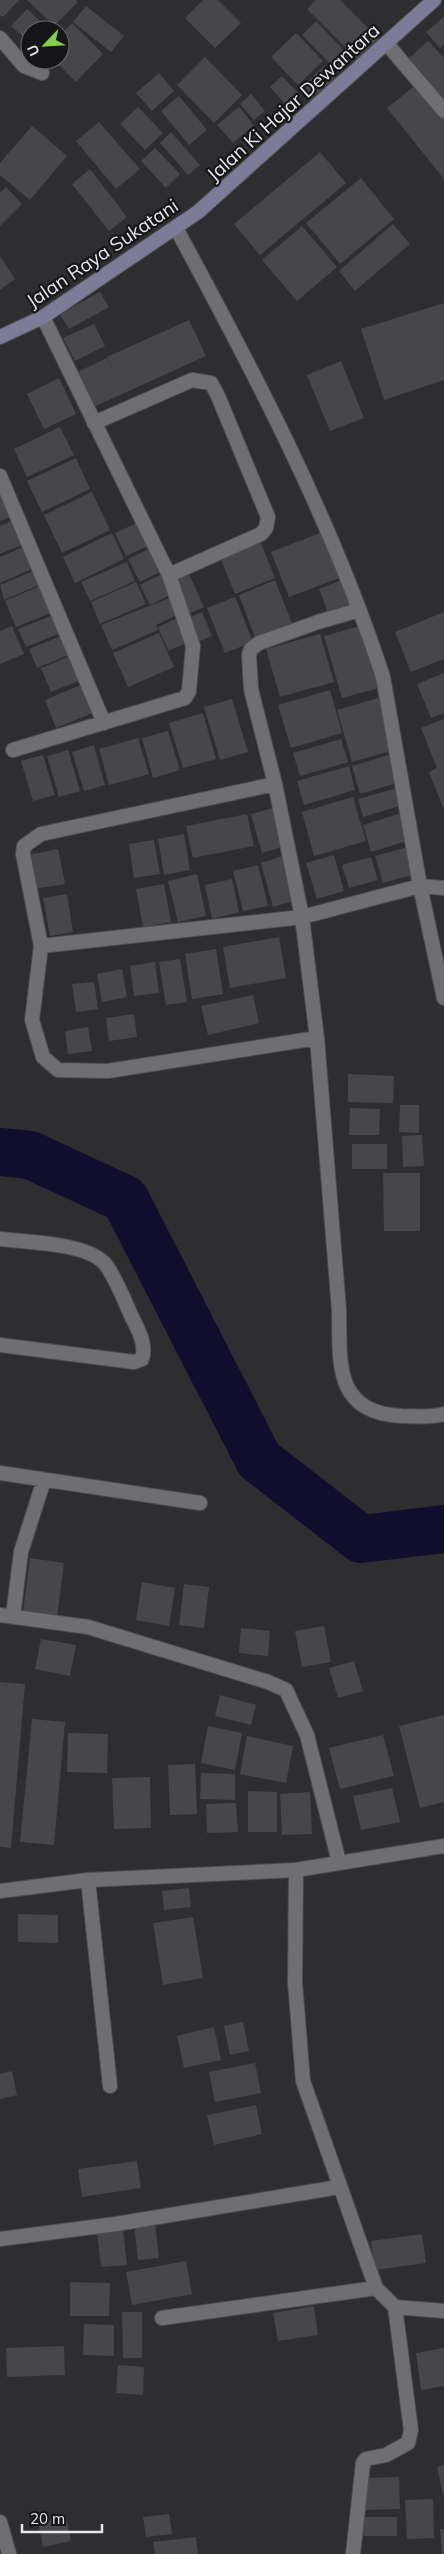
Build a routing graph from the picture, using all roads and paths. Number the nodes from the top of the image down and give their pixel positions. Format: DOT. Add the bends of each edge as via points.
graph roads {
  1 [pos="434,0"];
  2 [pos="0,38"];
  3 [pos="386,44"];
  4 [pos="42,73"];
  5 [pos="444,112"];
  6 [pos="198,212"];
  7 [pos="176,228"];
  8 [pos="43,318"];
  9 [pos="0,337"];
  10 [pos="94,423"];
  11 [pos="0,476"];
  12 [pos="169,575"];
  13 [pos="359,610"];
  14 [pos="104,723"];
  15 [pos="13,750"];
  16 [pos="274,784"];
  17 [pos="420,886"];
  18 [pos="444,888"];
  19 [pos="302,917"];
  20 [pos="42,946"];
  21 [pos="444,998"];
  22 [pos="317,1038"];
  23 [pos="0,1239"];
  24 [pos="0,1345"];
  25 [pos="444,1414"];
  26 [pos="0,1473"];
  27 [pos="44,1480"];
  28 [pos="200,1503"];
  29 [pos="6,1616"];
  30 [pos="444,1846"];
  31 [pos="339,1862"];
  32 [pos="296,1870"];
  33 [pos="88,1880"];
  34 [pos="0,1891"];
  35 [pos="110,2086"];
  36 [pos="339,2187"];
  37 [pos="0,2238"];
  38 [pos="376,2288"];
  39 [pos="395,2307"];
  40 [pos="444,2311"];
  41 [pos="162,2318"];
  42 [pos="0,2522"];
  43 [pos="9,2554"];
  44 [pos="354,2554"];
  1 -- 3 [label="main road, Jalan Ki Hajar Dewantara"];
  2 -- 4 [label="street" via="24,66"];
  3 -- 5 [label="street"];
  3 -- 6 [label="main road, Jalan Ki Hajar Dewantara"];
  6 -- 7 [label="main road, Jalan Raya Sukatani"];
  7 -- 8 [label="main road, Jalan Raya Sukatani"];
  7 -- 13 [label="street" via="221,310 330,534"];
  8 -- 9 [label="main road, Jalan Raya Sukatani"];
  8 -- 10 [label="street"];
  10 -- 12 [label="street"];
  10 -- 12 [label="street" via="192,380 211,383 218,396 268,522 261,534"];
  11 -- 14 [label="street"];
  12 -- 14 [label="street" via="193,646 189,691 185,698"];
  13 -- 16 [label="street" via="318,622 251,649 251,689"];
  13 -- 17 [label="street" via="383,677"];
  14 -- 15 [label="street"];
  16 -- 19 [label="street"];
  16 -- 20 [label="street" via="33,838 24,846 23,854"];
  17 -- 18 [label="street"];
  17 -- 19 [label="street"];
  17 -- 21 [label="street"];
  19 -- 20 [label="street"];
  19 -- 22 [label="street"];
  20 -- 22 [label="street" via="32,1020 43,1057 58,1070 108,1071"];
  22 -- 25 [label="street" via="345,1386 359,1404 372,1411 417,1417"];
  23 -- 24 [label="street" via="82,1250 105,1263 143,1343 144,1352 142,1359 134,1362"];
  26 -- 27 [label="street"];
  27 -- 28 [label="street"];
  27 -- 29 [label="street" via="21,1552"];
  29 -- 31 [label="street" via="88,1626 286,1690 307,1735"];
  30 -- 31 [label="street"];
  31 -- 32 [label="street"];
  32 -- 33 [label="street"];
  32 -- 36 [label="street" via="295,1982 303,2081"];
  33 -- 34 [label="street"];
  33 -- 35 [label="street"];
  36 -- 37 [label="street" via="116,2224"];
  36 -- 38 [label="street"];
  38 -- 39 [label="street"];
  38 -- 41 [label="street"];
  39 -- 40 [label="street"];
  39 -- 44 [label="street" via="411,2438 400,2448 366,2459 363,2463"];
  42 -- 43 [label="street"];
}
